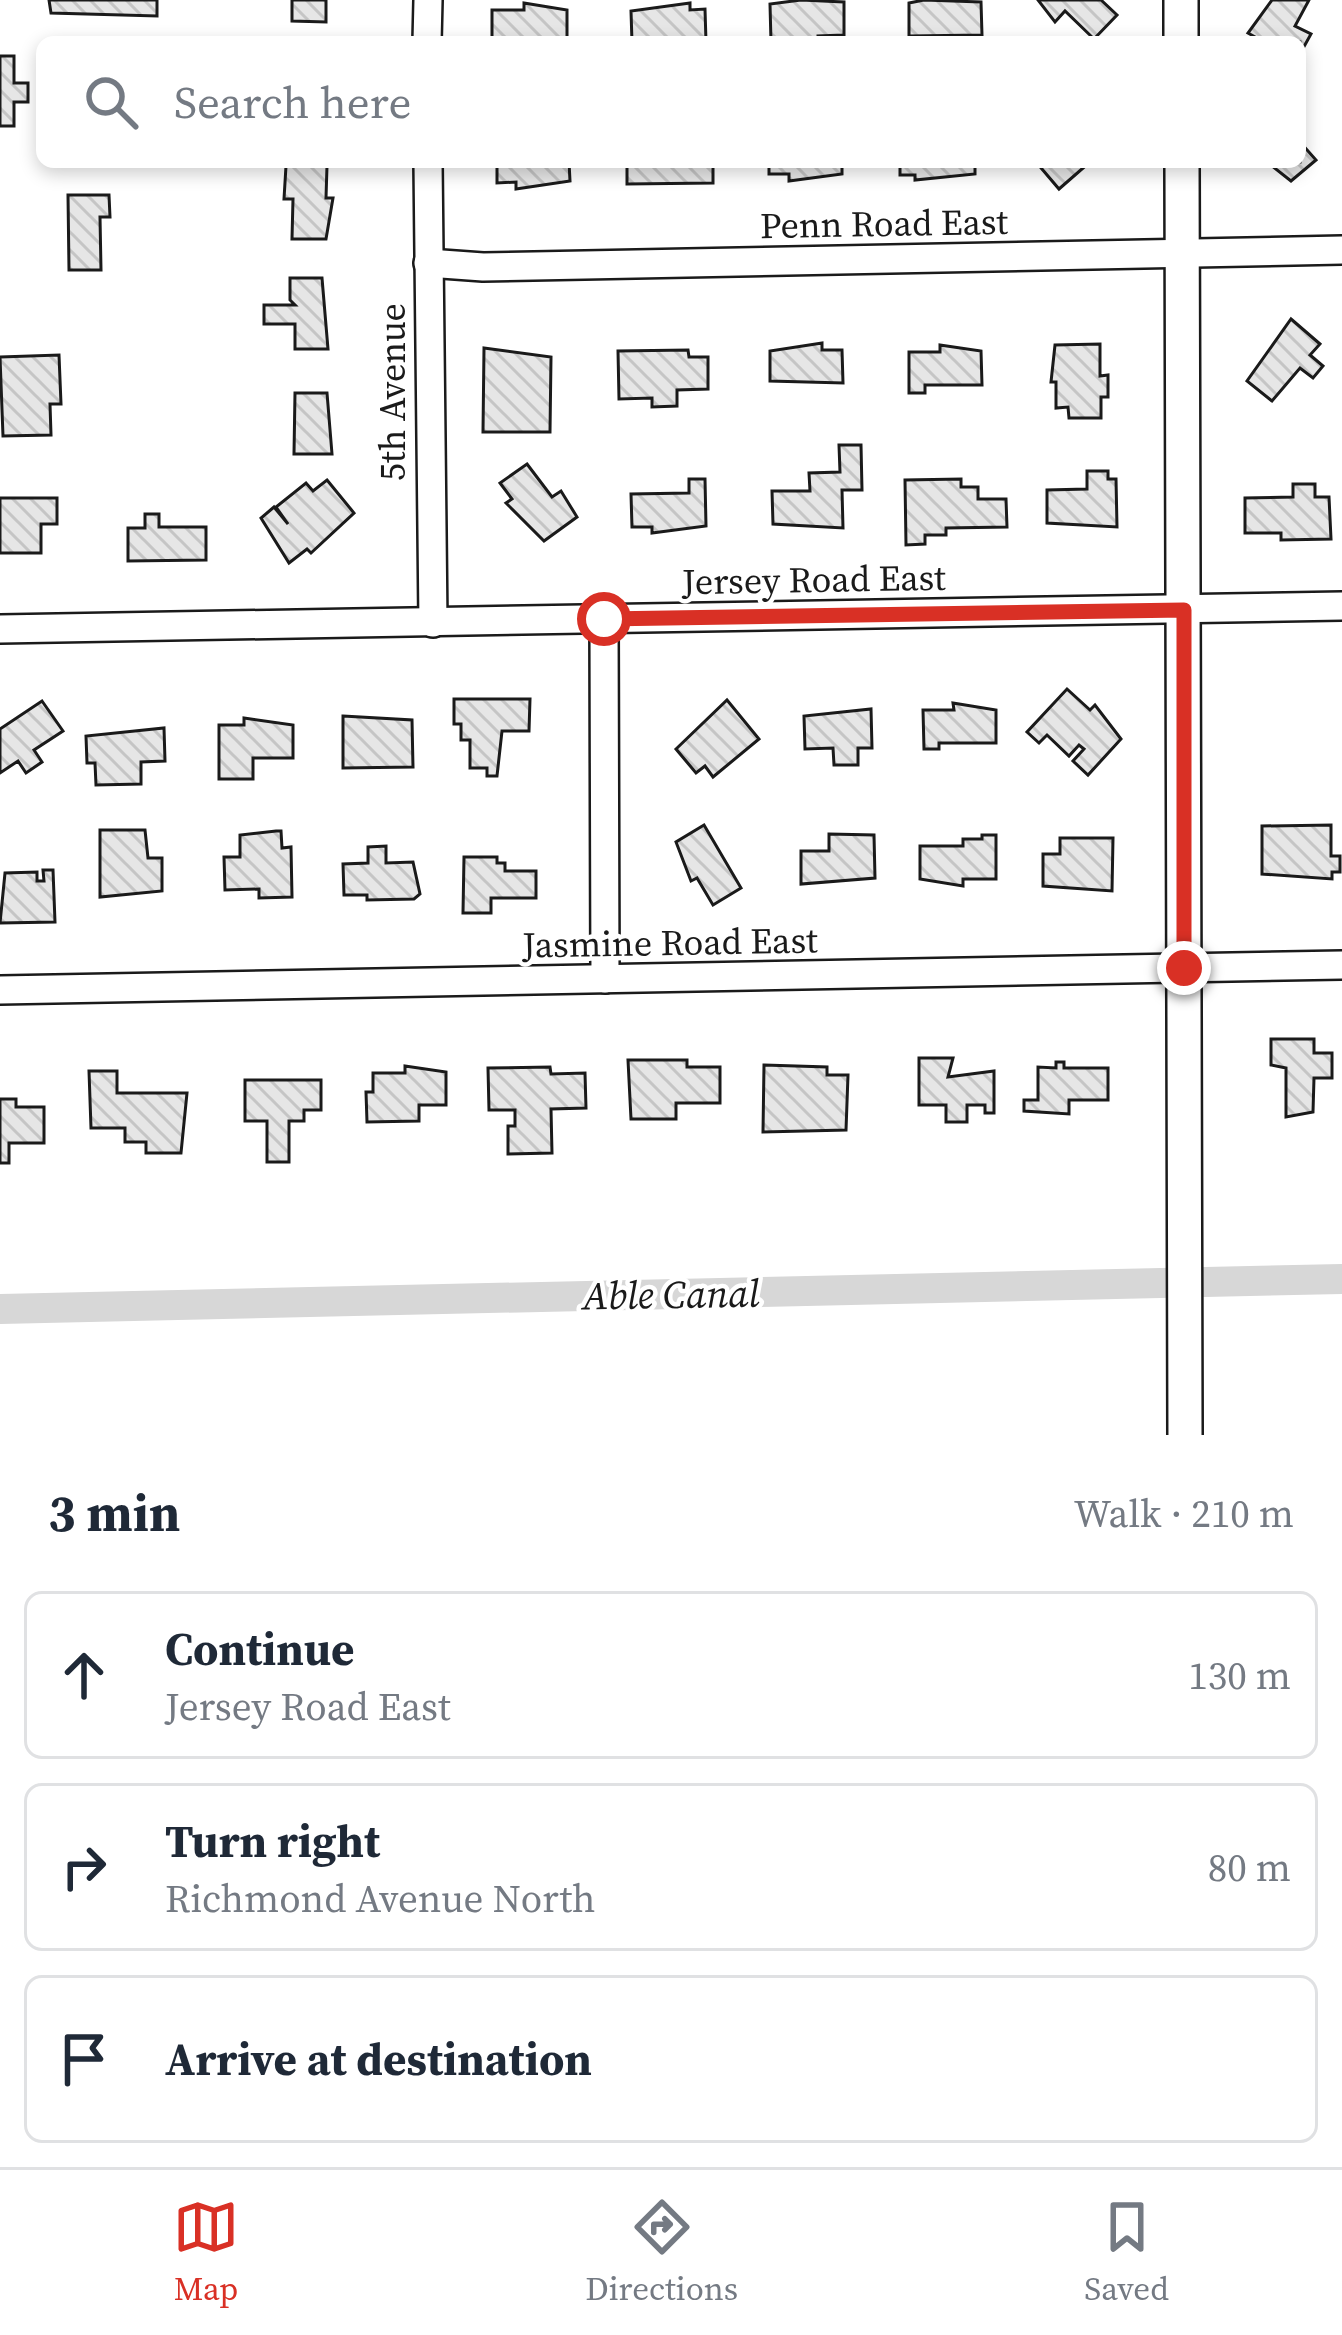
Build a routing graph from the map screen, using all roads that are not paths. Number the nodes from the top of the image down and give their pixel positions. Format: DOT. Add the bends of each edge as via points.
graph roads {
  1 [pos="428,0"];
  2 [pos="1181,0"];
  3 [pos="428,36"];
  4 [pos="1180,36"];
  5 [pos="428,168"];
  6 [pos="1182,168"];
  7 [pos="1342,250"];
  8 [pos="1184,253"];
  9 [pos="428,263"];
  10 [pos="1342,606"];
  11 [pos="1184,610"];
  12 [pos="604,619"];
  13 [pos="433,623"];
  14 [pos="0,629"];
  15 [pos="1342,965"];
  16 [pos="1184,968"];
  17 [pos="605,979"];
  18 [pos="0,990"];
  19 [pos="1185,1435"];
  1 -- 3 [label="street"];
  2 -- 4 [label="street"];
  5 -- 9 [label="street, 5th Avenue"];
  6 -- 8 [label="street"];
  7 -- 8 [label="street, Penn Road East"];
  8 -- 9 [label="street, Penn Road East"];
  8 -- 11 [label="street"];
  9 -- 13 [label="street, 5th Avenue"];
  10 -- 11 [label="street, Jersey Road East"];
  11 -- 12 [label="street, Jersey Road East"];
  11 -- 16 [label="street"];
  12 -- 13 [label="street, Jersey Road East"];
  12 -- 17 [label="street"];
  13 -- 14 [label="street, Jersey Road East"];
  15 -- 16 [label="street, Jasmine Road East"];
  16 -- 17 [label="street, Jasmine Road East"];
  16 -- 19 [label="street"];
  17 -- 18 [label="street, Jasmine Road East"];
}
